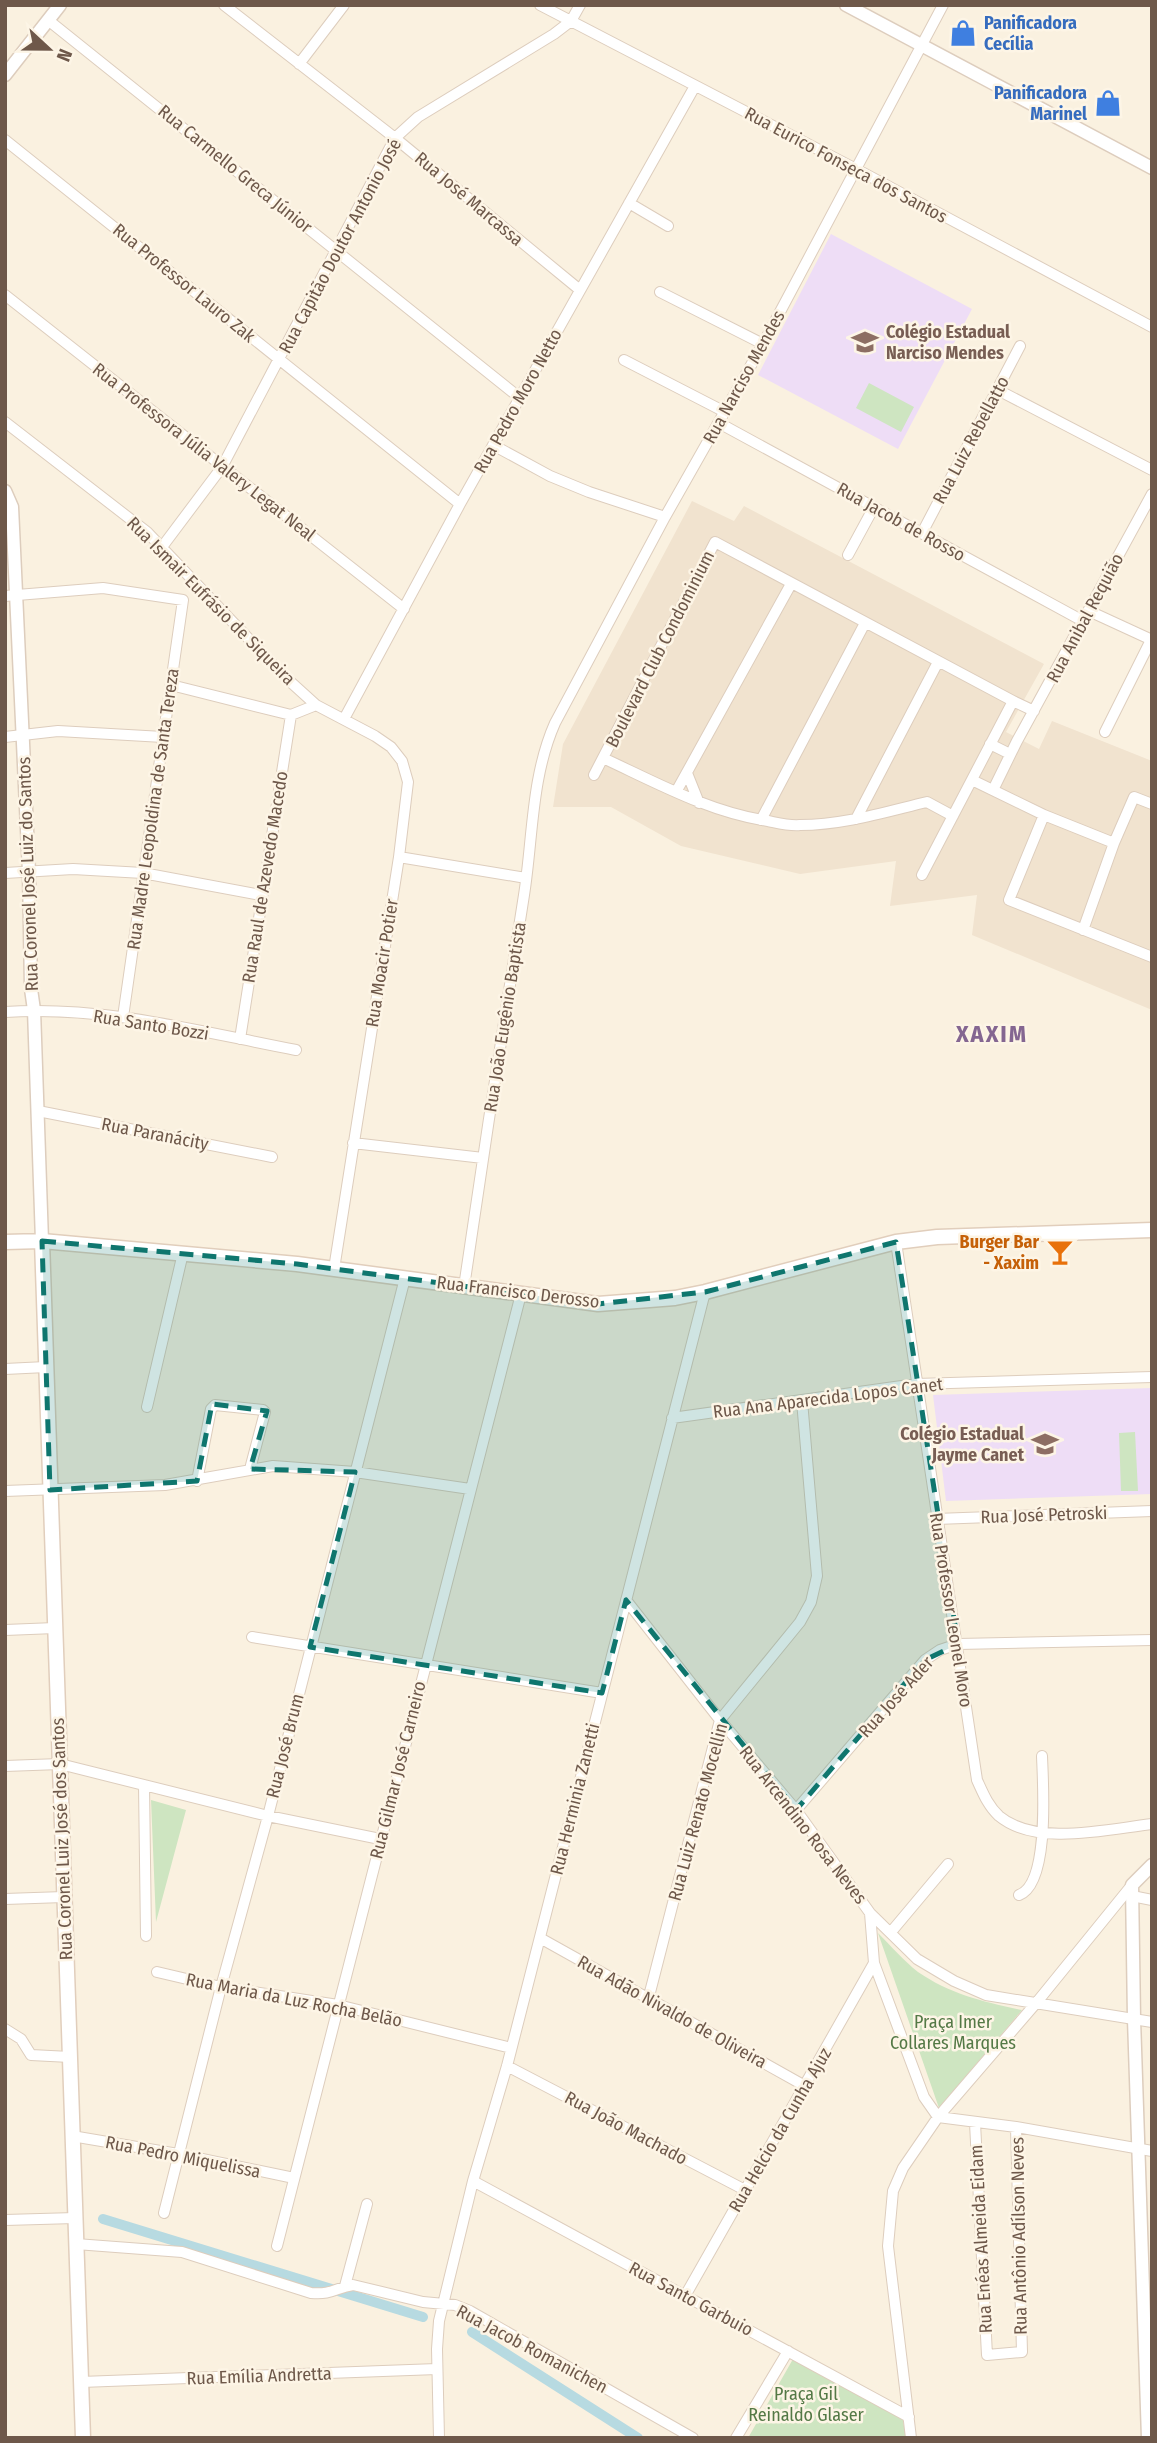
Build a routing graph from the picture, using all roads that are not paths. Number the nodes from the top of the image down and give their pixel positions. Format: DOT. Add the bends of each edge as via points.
graph roads {
  1 [pos="61,5"];
  2 [pos="224,5"];
  3 [pos="344,5"];
  4 [pos="540,5"];
  5 [pos="580,5"];
  6 [pos="846,5"];
  7 [pos="943,5"];
  8 [pos="48,20"];
  9 [pos="570,21"];
  10 [pos="922,45"];
  11 [pos="299,64"];
  12 [pos="5,75"];
  13 [pos="695,86"];
  14 [pos="395,138"];
  15 [pos="5,140"];
  16 [pos="856,169"];
  17 [pos="1152,169"];
  18 [pos="629,203"];
  19 [pos="668,226"];
  20 [pos="336,249"];
  21 [pos="580,290"];
  22 [pos="660,292"];
  23 [pos="5,295"];
  24 [pos="1152,327"];
  25 [pos="763,344"];
  26 [pos="1020,346"];
  27 [pos="279,359"];
  28 [pos="624,360"];
  29 [pos="998,390"];
  30 [pos="520,398"];
  31 [pos="725,412"];
  32 [pos="5,422"];
  33 [pos="719,423"];
  34 [pos="494,445"];
  35 [pos="222,467"];
  36 [pos="1152,470"];
  37 [pos="5,491"];
  38 [pos="1152,494"];
  39 [pos="460,504"];
  40 [pos="874,507"];
  41 [pos="665,517"];
  42 [pos="922,533"];
  43 [pos="162,547"];
  44 [pos="848,555"];
  45 [pos="791,584"];
  46 [pos="11,595"];
  47 [pos="404,609"];
  48 [pos="1086,616"];
  49 [pos="865,623"];
  50 [pos="1152,640"];
  51 [pos="938,662"];
  52 [pos="171,685"];
  53 [pos="1013,701"];
  54 [pos="316,705"];
  55 [pos="1034,711"];
  56 [pos="291,715"];
  57 [pos="344,719"];
  58 [pos="1105,732"];
  59 [pos="5,737"];
  60 [pos="23,737"];
  61 [pos="163,737"];
  62 [pos="990,744"];
  63 [pos="544,748"];
  64 [pos="1010,754"];
  65 [pos="603,758"];
  66 [pos="687,773"];
  67 [pos="594,775"];
  68 [pos="972,780"];
  69 [pos="993,790"];
  70 [pos="676,793"];
  71 [pos="868,795"];
  72 [pos="699,803"];
  73 [pos="1152,804"];
  74 [pos="884,813"];
  75 [pos="1044,814"];
  76 [pos="953,816"];
  77 [pos="856,819"];
  78 [pos="761,820"];
  79 [pos="1114,843"];
  80 [pos="399,857"];
  81 [pos="29,872"];
  82 [pos="5,873"];
  83 [pos="143,873"];
  84 [pos="922,875"];
  85 [pos="526,877"];
  86 [pos="261,895"];
  87 [pos="1083,930"];
  88 [pos="1152,957"];
  89 [pos="34,1010"];
  90 [pos="5,1012"];
  91 [pos="123,1017"];
  92 [pos="240,1039"];
  93 [pos="296,1050"];
  94 [pos="38,1111"];
  95 [pos="354,1143"];
  96 [pos="272,1157"];
  97 [pos="483,1158"];
  98 [pos="1152,1230"];
  99 [pos="42,1241"];
  100 [pos="5,1242"];
  101 [pos="896,1242"];
  102 [pos="183,1253"];
  103 [pos="334,1269"];
  104 [pos="405,1278"];
  105 [pos="464,1287"];
  106 [pos="705,1292"];
  107 [pos="520,1294"];
  108 [pos="46,1367"];
  109 [pos="5,1369"];
  110 [pos="1152,1377"];
  111 [pos="916,1384"];
  112 [pos="802,1401"];
  113 [pos="147,1407"];
  114 [pos="672,1418"];
  115 [pos="250,1469"];
  116 [pos="355,1472"];
  117 [pos="197,1481"];
  118 [pos="470,1489"];
  119 [pos="50,1490"];
  120 [pos="5,1491"];
  121 [pos="1152,1511"];
  122 [pos="936,1519"];
  123 [pos="626,1600"];
  124 [pos="55,1628"];
  125 [pos="5,1630"];
  126 [pos="252,1637"];
  127 [pos="1152,1640"];
  128 [pos="958,1644"];
  129 [pos="310,1647"];
  130 [pos="425,1664"];
  131 [pos="602,1693"];
  132 [pos="720,1720"];
  133 [pos="1042,1756"];
  134 [pos="60,1764"];
  135 [pos="5,1766"];
  136 [pos="144,1785"];
  137 [pos="796,1810"];
  138 [pos="268,1816"];
  139 [pos="1152,1824"];
  140 [pos="1043,1833"];
  141 [pos="380,1839"];
  142 [pos="948,1864"];
  143 [pos="1152,1865"];
  144 [pos="1132,1891"];
  145 [pos="1019,1895"];
  146 [pos="64,1897"];
  147 [pos="5,1899"];
  148 [pos="1152,1900"];
  149 [pos="870,1913"];
  150 [pos="891,1932"];
  151 [pos="146,1936"];
  152 [pos="540,1938"];
  153 [pos="874,1963"];
  154 [pos="157,1972"];
  155 [pos="221,1987"];
  156 [pos="648,2000"];
  157 [pos="1037,2002"];
  158 [pos="338,2006"];
  159 [pos="1133,2019"];
  160 [pos="1152,2022"];
  161 [pos="5,2029"];
  162 [pos="511,2048"];
  163 [pos="70,2057"];
  164 [pos="507,2066"];
  165 [pos="805,2086"];
  166 [pos="938,2117"];
  167 [pos="975,2123"];
  168 [pos="1016,2127"];
  169 [pos="72,2136"];
  170 [pos="1138,2149"];
  171 [pos="1152,2151"];
  172 [pos="178,2154"];
  173 [pos="294,2178"];
  174 [pos="473,2181"];
  175 [pos="745,2190"];
  176 [pos="367,2204"];
  177 [pos="164,2213"];
  178 [pos="75,2218"];
  179 [pos="5,2220"];
  180 [pos="76,2244"];
  181 [pos="277,2246"];
  182 [pos="340,2289"];
  183 [pos="685,2296"];
  184 [pos="443,2305"];
  185 [pos="788,2351"];
  186 [pos="987,2355"];
  187 [pos="437,2369"];
  188 [pos="81,2382"];
  189 [pos="909,2417"];
  190 [pos="83,2438"];
  191 [pos="439,2438"];
  192 [pos="693,2438"];
  193 [pos="736,2438"];
  194 [pos="911,2438"];
  195 [pos="1148,2438"];
  1 -- 8 [label="street"];
  2 -- 11 [label="street, Rua José Marcassa"];
  3 -- 11 [label="street"];
  4 -- 9 [label="street, Rua Eurico Fonseca dos Santos"];
  5 -- 9 [label="street, Rua Capitão Doutor Antonio José"];
  6 -- 10 [label="street"];
  7 -- 10 [label="street, Rua Narciso Mendes"];
  8 -- 12 [label="street"];
  8 -- 20 [label="street, Rua Carmello Greca Júnior"];
  9 -- 13 [label="street, Rua Eurico Fonseca dos Santos"];
  9 -- 14 [label="street, Rua Capitão Doutor Antonio José" via="418,117"];
  10 -- 16 [label="street, Rua Narciso Mendes"];
  10 -- 17 [label="street"];
  11 -- 14 [label="street, Rua José Marcassa"];
  13 -- 16 [label="street, Rua Eurico Fonseca dos Santos"];
  13 -- 18 [label="street, Rua Pedro Moro Netto"];
  14 -- 20 [label="street, Rua Capitão Doutor Antonio José"];
  14 -- 21 [label="street, Rua José Marcassa"];
  15 -- 27 [label="street, Rua Professor Lauro Zak"];
  16 -- 24 [label="street, Rua Eurico Fonseca dos Santos"];
  16 -- 25 [label="street, Rua Narciso Mendes"];
  18 -- 19 [label="street"];
  18 -- 21 [label="street, Rua Pedro Moro Netto"];
  20 -- 27 [label="street, Rua Capitão Doutor Antonio José"];
  20 -- 30 [label="street, Rua Carmello Greca Júnior"];
  21 -- 30 [label="street, Rua Pedro Moro Netto"];
  22 -- 25 [label="street"];
  23 -- 35 [label="street, Rua Professora Júlia Valery Legat Neal"];
  25 -- 31 [label="street, Rua Narciso Mendes"];
  26 -- 29 [label="street, Rua Luiz Rebellatto"];
  27 -- 35 [label="street, Rua Capitão Doutor Antonio José"];
  27 -- 39 [label="street, Rua Professor Lauro Zak"];
  28 -- 31 [label="street"];
  29 -- 36 [label="street"];
  29 -- 42 [label="street, Rua Luiz Rebellatto"];
  30 -- 34 [label="street, Rua Pedro Moro Netto"];
  31 -- 33 [label="street, Rua Narciso Mendes"];
  32 -- 43 [label="street, Rua Ismair Eufrásio de Siqueira"];
  33 -- 40 [label="street, Rua Jacob de Rosso"];
  33 -- 41 [label="street, Rua Narciso Mendes"];
  34 -- 39 [label="street, Rua Pedro Moro Netto"];
  34 -- 41 [label="street" via="551,476"];
  35 -- 43 [label="street, Rua Capitão Doutor Antonio José"];
  35 -- 47 [label="street, Rua Professora Júlia Valery Legat Neal"];
  37 -- 46 [label="street, Rua Coronel José Luiz do Santos" via="12,507"];
  38 -- 48 [label="street, Rua Anibal Requião"];
  39 -- 47 [label="street, Rua Pedro Moro Netto"];
  40 -- 42 [label="street, Rua Jacob de Rosso"];
  40 -- 44 [label="street"];
  41 -- 63 [label="street, Rua Narciso Mendes"];
  42 -- 48 [label="street, Rua Jacob de Rosso"];
  43 -- 54 [label="street, Rua Ismair Eufrásio de Siqueira"];
  45 -- 49 [label="street, Boulevard Club Condominium"];
  45 -- 65 [label="street, Boulevard Club Condominium" via="715,542"];
  45 -- 66 [label="street"];
  46 -- 52 [label="street, Rua Madre Leopoldina de Santa Tereza" via="103,588 183,600"];
  46 -- 60 [label="street, Rua Coronel José Luiz do Santos"];
  47 -- 57 [label="street, Rua Pedro Moro Netto"];
  48 -- 50 [label="street, Rua Jacob de Rosso"];
  48 -- 55 [label="street, Rua Anibal Requião"];
  49 -- 51 [label="street, Boulevard Club Condominium"];
  49 -- 78 [label="street"];
  50 -- 58 [label="street"];
  51 -- 53 [label="street, Boulevard Club Condominium"];
  51 -- 71 [label="street"];
  52 -- 56 [label="street"];
  52 -- 61 [label="street, Rua Madre Leopoldina de Santa Tereza"];
  53 -- 55 [label="street, Boulevard Club Condominium"];
  53 -- 62 [label="street"];
  54 -- 56 [label="street"];
  54 -- 57 [label="street, Rua Moacir Potier"];
  55 -- 64 [label="street, Rua Anibal Requião"];
  56 -- 86 [label="street, Rua Raul de Azevedo Macedo"];
  57 -- 80 [label="street, Rua Moacir Potier" via="391,747 402,761 408,782"];
  59 -- 60 [label="street"];
  60 -- 61 [label="street" via="58,731"];
  60 -- 81 [label="street, Rua Coronel José Luiz do Santos"];
  61 -- 83 [label="street, Rua Madre Leopoldina de Santa Tereza"];
  62 -- 64 [label="street"];
  62 -- 68 [label="street"];
  63 -- 85 [label="street, Rua João Eugênio Baptista"];
  64 -- 69 [label="street"];
  65 -- 67 [label="street, Boulevard Club Condominium"];
  65 -- 70 [label="street, Boulevard Club Condominium"];
  66 -- 70 [label="street"];
  66 -- 72 [label="street"];
  68 -- 69 [label="street"];
  68 -- 76 [label="street"];
  69 -- 75 [label="street"];
  70 -- 72 [label="street, Boulevard Club Condominium"];
  71 -- 74 [label="street"];
  71 -- 77 [label="street"];
  72 -- 78 [label="street, Boulevard Club Condominium"];
  73 -- 79 [label="street" via="1134,797"];
  74 -- 76 [label="street, Boulevard Club Condominium" via="927,802"];
  74 -- 77 [label="street, Boulevard Club Condominium"];
  75 -- 79 [label="street"];
  75 -- 87 [label="street" via="1009,900"];
  76 -- 84 [label="street"];
  77 -- 78 [label="street, Boulevard Club Condominium" via="797,825"];
  79 -- 87 [label="street"];
  80 -- 85 [label="street"];
  80 -- 95 [label="street, Rua Moacir Potier"];
  81 -- 82 [label="street"];
  81 -- 83 [label="street"];
  81 -- 89 [label="street, Rua Coronel José Luiz do Santos"];
  83 -- 86 [label="street"];
  83 -- 91 [label="street, Rua Madre Leopoldina de Santa Tereza"];
  85 -- 97 [label="street, Rua João Eugênio Baptista"];
  86 -- 92 [label="street, Rua Raul de Azevedo Macedo"];
  87 -- 88 [label="street"];
  89 -- 90 [label="street, Rua Santo Bozzi"];
  89 -- 91 [label="street, Rua Santo Bozzi"];
  89 -- 94 [label="street, Rua Coronel José Luiz do Santos"];
  91 -- 92 [label="street, Rua Santo Bozzi"];
  92 -- 93 [label="street, Rua Santo Bozzi"];
  94 -- 96 [label="street, Rua Paranácity"];
  94 -- 99 [label="street, Rua Coronel José Luiz do Santos"];
  95 -- 97 [label="street"];
  95 -- 103 [label="street, Rua Moacir Potier"];
  97 -- 105 [label="street, Rua João Eugênio Baptista"];
  98 -- 101 [label="main road, Rua Francisco Derosso"];
  99 -- 100 [label="main road, Rua Francisco Derosso"];
  99 -- 102 [label="main road, Rua Francisco Derosso"];
  99 -- 108 [label="main road, Rua Coronel Luiz José dos Santos"];
  101 -- 106 [label="main road, Rua Francisco Derosso"];
  101 -- 111 [label="street, Rua Professor Leonel Moro"];
  102 -- 103 [label="main road, Rua Francisco Derosso"];
  102 -- 113 [label="street"];
  103 -- 104 [label="main road, Rua Francisco Derosso"];
  104 -- 105 [label="main road, Rua Francisco Derosso"];
  104 -- 116 [label="street, Rua José Brum"];
  105 -- 107 [label="main road, Rua Francisco Derosso"];
  106 -- 107 [label="main road, Rua Francisco Derosso" via="598,1304"];
  106 -- 114 [label="street, Rua Herminia Zanetti"];
  107 -- 118 [label="street, Rua Gilmar José Carneiro"];
  108 -- 109 [label="street"];
  108 -- 119 [label="main road, Rua Coronel Luiz José dos Santos"];
  110 -- 111 [label="street, Rua Ana Aparecida Lopos Canet"];
  111 -- 112 [label="street, Rua Ana Aparecida Lopos Canet"];
  111 -- 122 [label="street, Rua Professor Leonel Moro"];
  112 -- 114 [label="street, Rua Ana Aparecida Lopos Canet"];
  112 -- 132 [label="street, Rua Luiz Renato Mocellin" via="817,1576 811,1602 800,1622"];
  114 -- 123 [label="street, Rua Herminia Zanetti"];
  115 -- 116 [label="street" via="273,1466"];
  115 -- 117 [label="street"];
  115 -- 117 [label="street" via="265,1412 215,1405"];
  116 -- 118 [label="street"];
  116 -- 129 [label="street, Rua José Brum"];
  117 -- 119 [label="street"];
  118 -- 130 [label="street, Rua Gilmar José Carneiro"];
  119 -- 120 [label="street"];
  119 -- 124 [label="main road, Rua Coronel Luiz José dos Santos"];
  121 -- 122 [label="street, Rua José Petroski"];
  122 -- 128 [label="street, Rua Professor Leonel Moro"];
  123 -- 131 [label="street, Rua Herminia Zanetti"];
  123 -- 132 [label="street, Rua Arcendino Rosa Neves"];
  124 -- 125 [label="street"];
  124 -- 134 [label="main road, Rua Coronel Luiz José dos Santos"];
  126 -- 129 [label="street"];
  127 -- 128 [label="street, Rua José Ader"];
  128 -- 137 [label="street, Rua José Ader" via="925,1660"];
  128 -- 140 [label="street, Rua Professor Leonel Moro" via="977,1780 988,1804 1001,1817"];
  129 -- 130 [label="street"];
  129 -- 138 [label="street, Rua José Brum"];
  130 -- 131 [label="street"];
  130 -- 141 [label="street, Rua Gilmar José Carneiro"];
  131 -- 152 [label="street, Rua Herminia Zanetti"];
  132 -- 137 [label="street, Rua Arcendino Rosa Neves"];
  132 -- 156 [label="street, Rua Luiz Renato Mocellin"];
  133 -- 140 [label="street"];
  134 -- 135 [label="street"];
  134 -- 136 [label="street"];
  134 -- 146 [label="main road, Rua Coronel Luiz José dos Santos"];
  136 -- 138 [label="street"];
  136 -- 151 [label="street"];
  137 -- 149 [label="street, Rua Arcendino Rosa Neves"];
  138 -- 141 [label="street"];
  138 -- 155 [label="street, Rua José Brum"];
  139 -- 140 [label="street, Rua Professor Leonel Moro"];
  140 -- 145 [label="street" via="1034,1881"];
  141 -- 158 [label="street, Rua Gilmar José Carneiro"];
  142 -- 150 [label="street"];
  143 -- 144 [label="street"];
  144 -- 148 [label="street"];
  144 -- 157 [label="street"];
  144 -- 159 [label="street"];
  146 -- 147 [label="street"];
  146 -- 163 [label="main road, Rua Coronel Luiz José dos Santos"];
  149 -- 150 [label="street"];
  149 -- 153 [label="street, Rua Arcendino Rosa Neves"];
  150 -- 157 [label="street" via="917,1959 954,1981 986,1994"];
  152 -- 156 [label="street, Rua Adão Nivaldo de Oliveira"];
  152 -- 162 [label="street, Rua Herminia Zanetti"];
  153 -- 165 [label="street, Rua Helcio da Cunha Ajuz"];
  153 -- 166 [label="street, Rua Arcendino Rosa Neves" via="924,2097"];
  154 -- 155 [label="street, Rua Maria da Luz Rocha Belão"];
  155 -- 158 [label="street, Rua Maria da Luz Rocha Belão"];
  155 -- 172 [label="street, Rua José Brum"];
  156 -- 165 [label="street, Rua Adão Nivaldo de Oliveira"];
  157 -- 159 [label="street"];
  157 -- 166 [label="street"];
  158 -- 162 [label="street, Rua Maria da Luz Rocha Belão"];
  158 -- 173 [label="street, Rua Gilmar José Carneiro"];
  159 -- 160 [label="street"];
  159 -- 170 [label="street"];
  161 -- 163 [label="street" via="20,2039 31,2055"];
  162 -- 164 [label="street, Rua Herminia Zanetti"];
  163 -- 169 [label="main road, Rua Coronel Luiz José dos Santos"];
  164 -- 174 [label="street, Rua Herminia Zanetti"];
  164 -- 175 [label="street, Rua João Machado"];
  165 -- 175 [label="street, Rua Helcio da Cunha Ajuz"];
  166 -- 167 [label="street"];
  166 -- 189 [label="street" via="903,2168 889,2215 888,2245"];
  167 -- 168 [label="street"];
  167 -- 186 [label="street, Rua Enéas Almeida Eidam"];
  168 -- 170 [label="street"];
  168 -- 186 [label="street, Rua Antônio Adílson Neves" via="1022,2351"];
  169 -- 172 [label="street, Rua Pedro Miquelissa"];
  169 -- 178 [label="main road, Rua Coronel Luiz José dos Santos"];
  170 -- 171 [label="street"];
  170 -- 195 [label="street"];
  172 -- 173 [label="street, Rua Pedro Miquelissa"];
  172 -- 177 [label="street, Rua José Brum"];
  173 -- 181 [label="street, Rua Gilmar José Carneiro"];
  174 -- 183 [label="street, Rua Santo Garbuio"];
  174 -- 184 [label="street, Rua Herminia Zanetti"];
  175 -- 183 [label="street, Rua Helcio da Cunha Ajuz"];
  176 -- 182 [label="street"];
  178 -- 179 [label="street"];
  178 -- 180 [label="main road, Rua Coronel Luiz José dos Santos"];
  180 -- 182 [label="street, Rua Jacob Romanichen" via="181,2252 311,2293 327,2295"];
  180 -- 188 [label="main road, Rua Coronel Luiz José dos Santos"];
  182 -- 184 [label="street, Rua Jacob Romanichen" via="366,2287"];
  183 -- 185 [label="street, Rua Santo Garbuio"];
  184 -- 187 [label="street, Rua Herminia Zanetti"];
  184 -- 192 [label="street, Rua Jacob Romanichen" via="470,2311"];
  185 -- 189 [label="street, Rua Santo Garbuio"];
  185 -- 193 [label="street"];
  187 -- 188 [label="street, Rua Emília Andretta"];
  187 -- 191 [label="street, Rua Herminia Zanetti"];
  188 -- 190 [label="main road, Rua Coronel Luiz José dos Santos"];
  189 -- 194 [label="street"];
}
